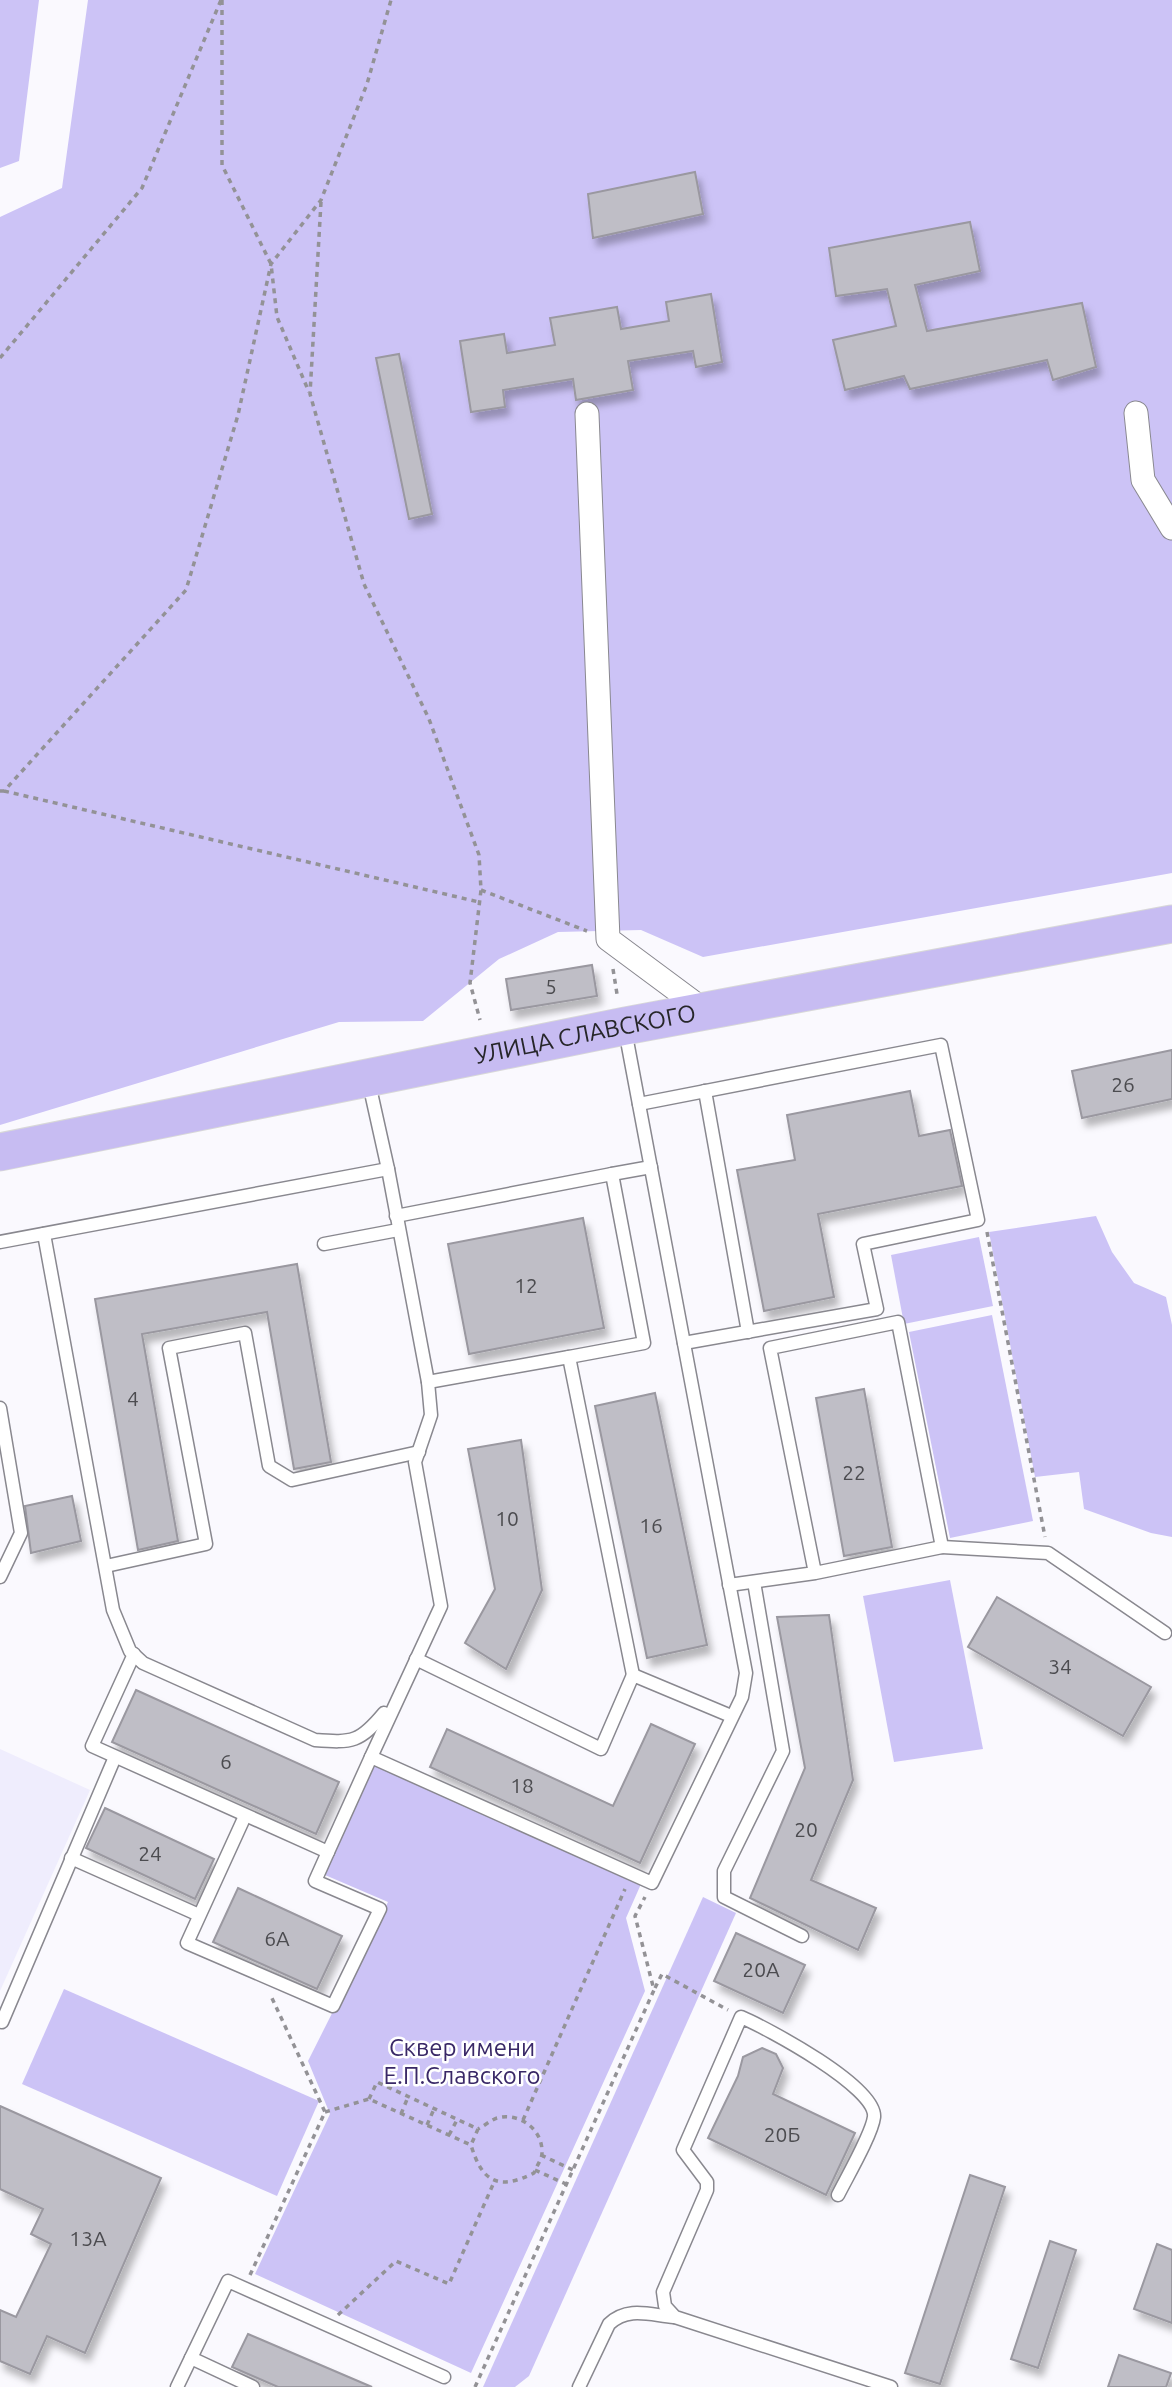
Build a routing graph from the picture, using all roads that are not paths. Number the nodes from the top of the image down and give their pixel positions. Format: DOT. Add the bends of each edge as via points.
graph roads {
  1 [pos="1136,413"];
  2 [pos="587,414"];
  3 [pos="1172,528"];
  4 [pos="1172,924"];
  5 [pos="621,1010"];
  6 [pos="705,1012"];
  7 [pos="368,1078"];
  8 [pos="705,1091"];
  9 [pos="639,1104"];
  10 [pos="0,1152"];
  11 [pos="651,1167"];
  12 [pos="388,1169"];
  13 [pos="612,1174"];
  14 [pos="397,1223"];
  15 [pos="44,1234"];
  16 [pos="0,1242"];
  17 [pos="324,1244"];
  18 [pos="748,1332"];
  19 [pos="684,1343"];
  20 [pos="569,1357"];
  21 [pos="428,1382"];
  22 [pos="0,1408"];
  23 [pos="419,1452"];
  24 [pos="942,1547"];
  25 [pos="106,1566"];
  26 [pos="815,1573"];
  27 [pos="0,1577"];
  28 [pos="754,1582"];
  29 [pos="729,1586"];
  30 [pos="1165,1633"];
  31 [pos="134,1654"];
  32 [pos="416,1659"];
  33 [pos="633,1675"];
  34 [pos="395,1701"];
  35 [pos="731,1716"];
  36 [pos="115,1757"];
  37 [pos="371,1757"];
  38 [pos="245,1816"];
  39 [pos="327,1852"];
  40 [pos="71,1858"];
  41 [pos="199,1915"];
  42 [pos="802,1936"];
  43 [pos="2,2022"];
  44 [pos="838,2195"];
  45 [pos="675,2317"];
  46 [pos="191,2358"];
  47 [pos="444,2377"];
  48 [pos="177,2387"];
  49 [pos="253,2387"];
  50 [pos="579,2387"];
  51 [pos="891,2387"];
  1 -- 3 [label="street" via="1143,480"];
  2 -- 6 [label="street" via="608,939"];
  4 -- 6 [label="main road, УЛИЦА СЛАВСКОГО"];
  5 -- 6 [label="main road, УЛИЦА СЛАВСКОГО"];
  5 -- 7 [label="main road, УЛИЦА СЛАВСКОГО"];
  5 -- 9 [label="lane"];
  7 -- 10 [label="main road, УЛИЦА СЛАВСКОГО"];
  7 -- 12 [label="lane"];
  8 -- 9 [label="lane"];
  8 -- 18 [label="lane"];
  8 -- 18 [label="lane" via="941,1045 978,1220 863,1244 877,1309"];
  9 -- 11 [label="lane"];
  11 -- 13 [label="lane"];
  11 -- 19 [label="lane"];
  12 -- 14 [label="lane"];
  12 -- 15 [label="lane"];
  13 -- 14 [label="lane"];
  13 -- 20 [label="lane" via="644,1343"];
  14 -- 17 [label="lane"];
  14 -- 21 [label="lane"];
  15 -- 16 [label="lane"];
  15 -- 25 [label="lane"];
  18 -- 19 [label="lane"];
  19 -- 29 [label="lane"];
  20 -- 21 [label="lane"];
  20 -- 33 [label="lane"];
  21 -- 23 [label="lane" via="431,1415"];
  22 -- 27 [label="lane" via="20,1533"];
  23 -- 25 [label="lane" via="292,1480 269,1466 245,1333 169,1348 206,1544"];
  23 -- 32 [label="lane" via="415,1462 441,1606"];
  24 -- 26 [label="lane"];
  24 -- 26 [label="lane" via="898,1322 770,1349"];
  24 -- 30 [label="lane" via="1048,1553"];
  25 -- 31 [label="lane" via="113,1610"];
  26 -- 28 [label="lane"];
  28 -- 29 [label="lane"];
  28 -- 42 [label="lane" via="783,1751 724,1871 723,1897"];
  29 -- 35 [label="lane" via="746,1673 742,1697"];
  31 -- 34 [label="lane" via="143,1663 315,1740 345,1742 365,1736"];
  31 -- 36 [label="lane" via="92,1746"];
  32 -- 33 [label="lane" via="601,1749"];
  32 -- 34 [label="lane"];
  33 -- 35 [label="lane"];
  34 -- 37 [label="lane"];
  35 -- 37 [label="lane" via="652,1882"];
  36 -- 38 [label="lane"];
  36 -- 40 [label="lane"];
  37 -- 39 [label="lane"];
  38 -- 39 [label="lane"];
  38 -- 41 [label="lane"];
  39 -- 41 [label="lane" via="315,1881 380,1909 333,2006 187,1942"];
  40 -- 41 [label="lane"];
  40 -- 43 [label="lane"];
  44 -- 45 [label="lane" via="874,2119 870,2101 802,2046 741,2017 682,2150 707,2182 707,2190 663,2292 665,2306"];
  45 -- 50 [label="lane" via="623,2312 616,2317"];
  45 -- 51 [label="lane"];
  46 -- 47 [label="lane" via="228,2281"];
  46 -- 48 [label="lane"];
  46 -- 49 [label="lane"];
}
